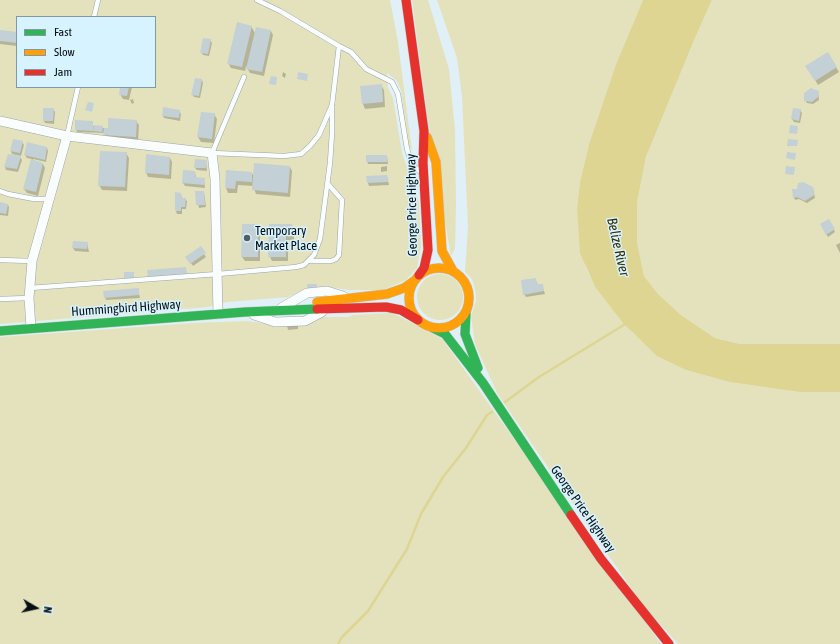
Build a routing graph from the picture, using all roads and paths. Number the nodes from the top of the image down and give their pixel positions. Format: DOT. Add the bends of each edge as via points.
graph roads {
  1 [pos="98,0"];
  2 [pos="257,0"];
  3 [pos="406,0"];
  4 [pos="94,16"];
  5 [pos="339,46"];
  6 [pos="244,77"];
  7 [pos="78,88"];
  8 [pos="332,105"];
  9 [pos="0,121"];
  10 [pos="424,131"];
  11 [pos="67,136"];
  12 [pos="212,153"];
  13 [pos="423,175"];
  14 [pos="328,184"];
  15 [pos="0,191"];
  16 [pos="49,199"];
  17 [pos="0,260"];
  18 [pos="32,261"];
  19 [pos="310,261"];
  20 [pos="453,271"];
  21 [pos="218,274"];
  22 [pos="417,278"];
  23 [pos="30,293"];
  24 [pos="0,300"];
  25 [pos="326,310"];
  26 [pos="245,312"];
  27 [pos="255,312"];
  28 [pos="466,313"];
  29 [pos="218,314"];
  30 [pos="418,320"];
  31 [pos="31,328"];
  32 [pos="433,328"];
  33 [pos="0,331"];
  34 [pos="483,383"];
  35 [pos="669,644"];
  1 -- 4 [label="lane"];
  2 -- 5 [label="lane"];
  3 -- 10 [label="main road, George Price Highway"];
  5 -- 8 [label="lane"];
  5 -- 13 [label="lane" via="352,52 366,69 385,78 396,88 407,149 412,164"];
  6 -- 12 [label="lane"];
  7 -- 11 [label="lane"];
  8 -- 12 [label="lane" via="319,135 301,154 284,156"];
  8 -- 14 [label="lane"];
  9 -- 11 [label="street"];
  10 -- 13 [label="main road, George Price Highway"];
  10 -- 20 [label="main road, George Price Highway" via="436,162 442,251"];
  11 -- 12 [label="street"];
  11 -- 16 [label="street"];
  12 -- 21 [label="street"];
  13 -- 22 [label="main road, George Price Highway" via="428,250 424,268"];
  14 -- 19 [label="lane" via="320,239"];
  14 -- 19 [label="lane" via="342,200 339,255 331,261"];
  15 -- 16 [label="lane" via="34,199"];
  16 -- 18 [label="street"];
  17 -- 18 [label="lane"];
  18 -- 23 [label="street"];
  19 -- 21 [label="lane" via="296,267"];
  20 -- 22 [label="main road" via="433,268"];
  20 -- 28 [label="main road" via="464,281 469,291"];
  21 -- 23 [label="lane"];
  21 -- 29 [label="street"];
  22 -- 27 [label="main road, Hummingbird Highway" via="404,288 387,294"];
  22 -- 30 [label="main road" via="410,291 409,302"];
  23 -- 24 [label="lane"];
  23 -- 31 [label="street"];
  25 -- 26 [label="street" via="305,321 275,322"];
  25 -- 27 [label="main road, Hummingbird Highway"];
  25 -- 30 [label="main road, Hummingbird Highway" via="394,308"];
  26 -- 27 [label="main road, Hummingbird Highway"];
  26 -- 29 [label="main road, Hummingbird Highway"];
  28 -- 32 [label="main road" via="452,326 443,329"];
  28 -- 34 [label="main road, George Price Highway" via="466,334"];
  29 -- 31 [label="main road, Hummingbird Highway"];
  30 -- 32 [label="main road"];
  31 -- 33 [label="main road, Hummingbird Highway"];
  32 -- 34 [label="main road, George Price Highway" via="449,338"];
  34 -- 35 [label="main road, George Price Highway" via="601,559"];
}
